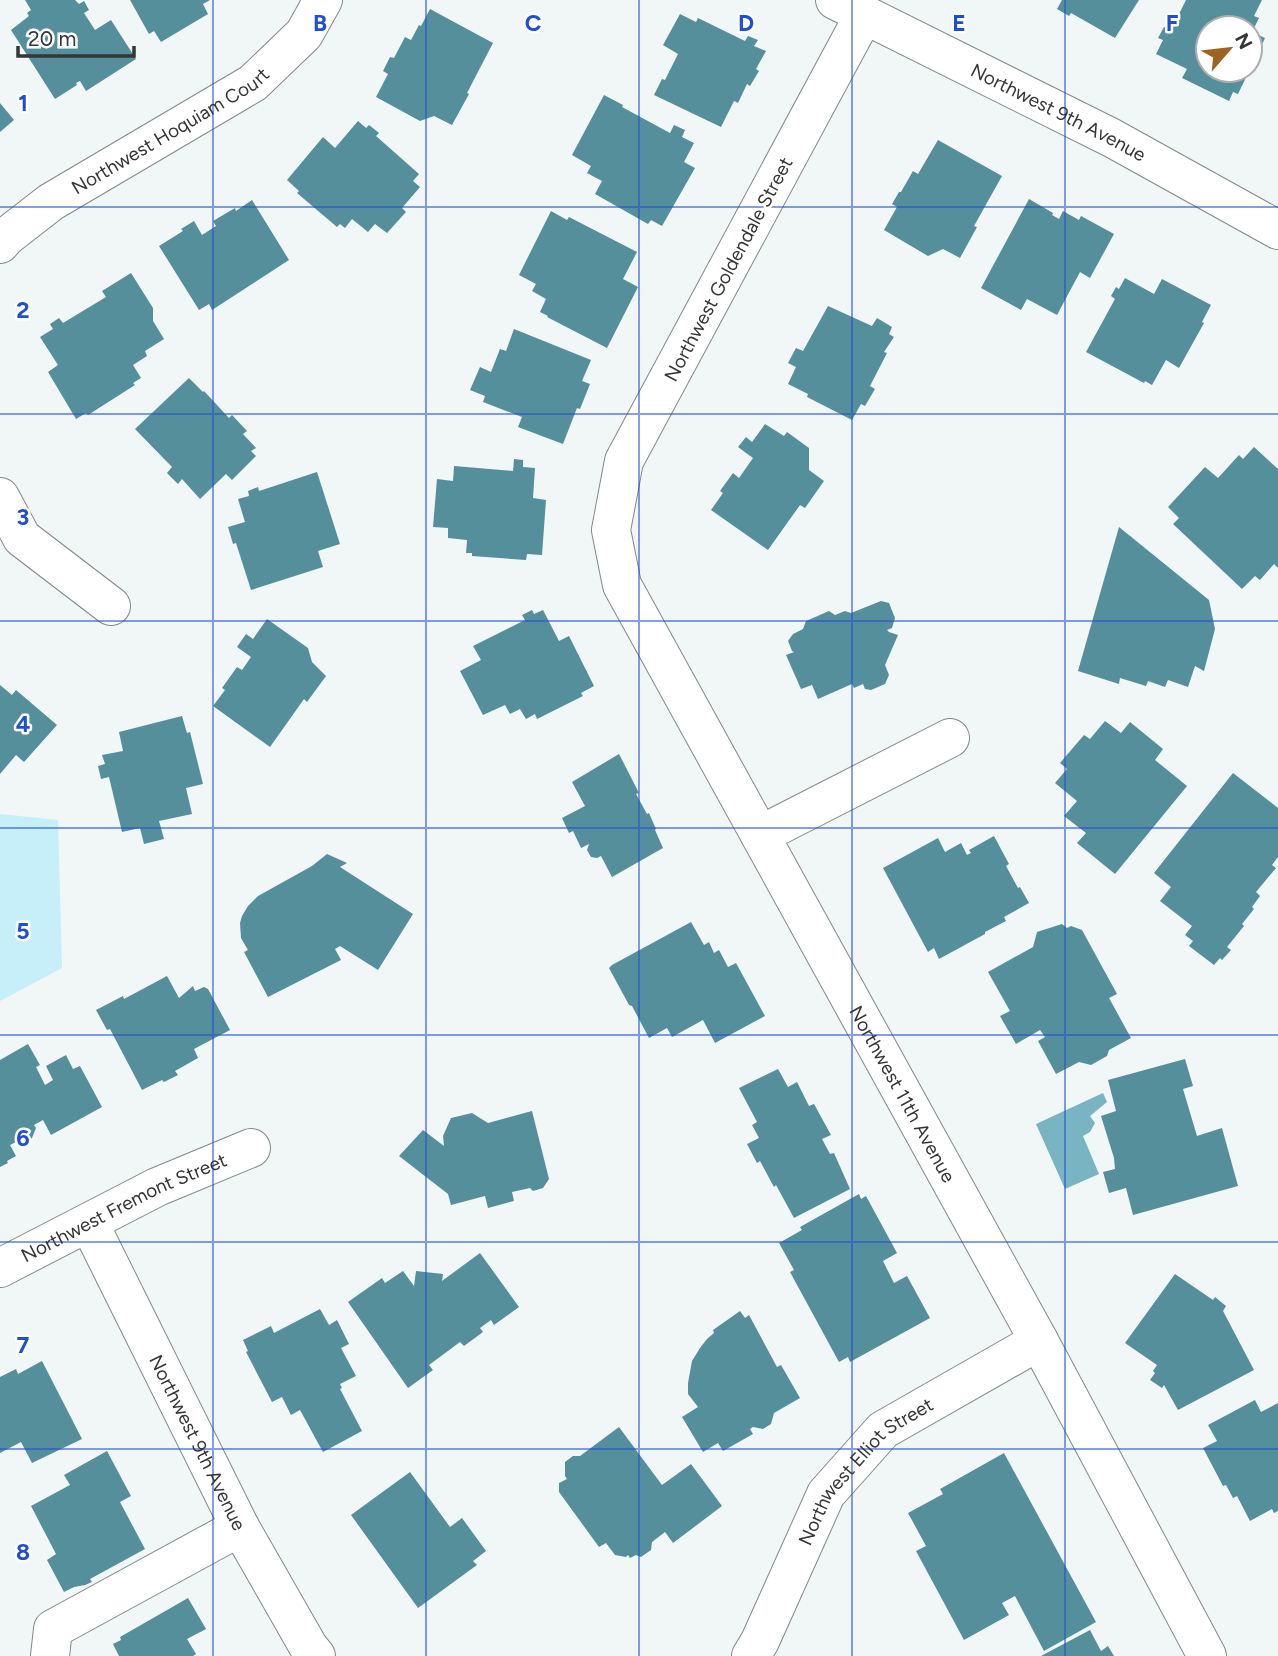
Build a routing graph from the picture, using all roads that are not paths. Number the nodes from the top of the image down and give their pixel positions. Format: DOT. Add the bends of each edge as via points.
graph roads {
  1 [pos="323,0"];
  2 [pos="850,8"];
  3 [pos="1278,230"];
  4 [pos="0,244"];
  5 [pos="0,497"];
  6 [pos="611,530"];
  7 [pos="111,606"];
  8 [pos="950,737"];
  9 [pos="760,835"];
  10 [pos="251,1148"];
  11 [pos="89,1223"];
  12 [pos="0,1268"];
  13 [pos="1040,1341"];
  14 [pos="240,1527"];
  15 [pos="50,1656"];
  16 [pos="316,1656"];
  17 [pos="751,1656"];
  18 [pos="1207,1656"];
  1 -- 4 [label="street, Northwest Hoquiam Court" via="304,34 253,83 51,202"];
  2 -- 3 [label="street, Northwest 9th Avenue" via="1112,138"];
  2 -- 6 [label="street, Northwest Goldendale Street" via="624,461"];
  5 -- 7 [label="street" via="22,538"];
  6 -- 9 [label="street, Northwest 11th Avenue" via="622,585"];
  8 -- 9 [label="street"];
  9 -- 13 [label="street, Northwest 11th Avenue"];
  10 -- 11 [label="street, Northwest Fremont Street"];
  11 -- 12 [label="street, Northwest Fremont Street"];
  11 -- 14 [label="street, Northwest 9th Avenue"];
  13 -- 17 [label="street, Northwest Elliot Street" via="883,1430 826,1494"];
  13 -- 18 [label="street, Northwest 11th Avenue"];
  14 -- 15 [label="street" via="52,1629"];
  14 -- 16 [label="street, Northwest 9th Avenue"];
}
